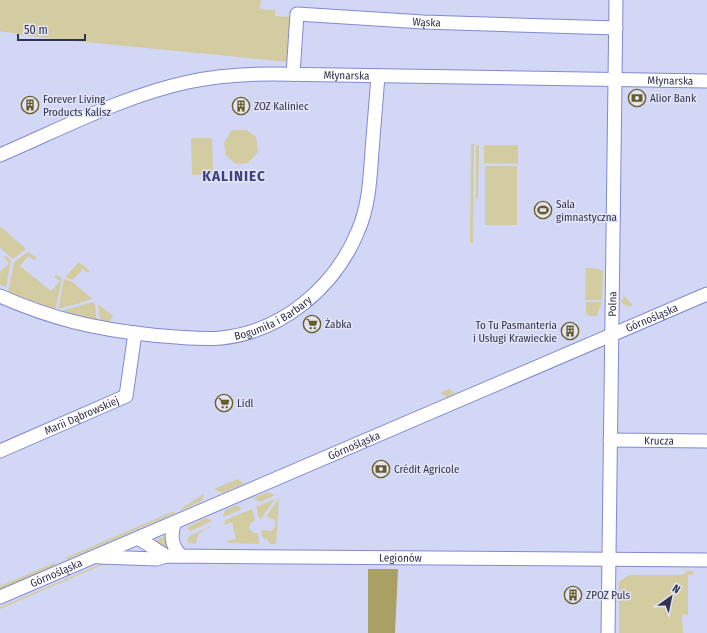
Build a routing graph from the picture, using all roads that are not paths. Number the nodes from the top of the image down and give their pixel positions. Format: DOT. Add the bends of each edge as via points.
graph roads {
  1 [pos="616,0"];
  2 [pos="616,28"];
  3 [pos="293,74"];
  4 [pos="378,76"];
  5 [pos="615,80"];
  6 [pos="707,81"];
  7 [pos="0,155"];
  8 [pos="707,294"];
  9 [pos="0,296"];
  10 [pos="135,333"];
  11 [pos="611,335"];
  12 [pos="610,440"];
  13 [pos="707,441"];
  14 [pos="0,451"];
  15 [pos="175,522"];
  16 [pos="138,538"];
  17 [pos="166,556"];
  18 [pos="181,556"];
  19 [pos="95,557"];
  20 [pos="145,558"];
  21 [pos="609,559"];
  22 [pos="707,560"];
  23 [pos="0,597"];
  24 [pos="608,633"];
  1 -- 2 [label="street, Polna"];
  2 -- 3 [label="street, Wąska" via="423,22 297,14"];
  2 -- 5 [label="street, Polna"];
  3 -- 4 [label="street, Młynarska"];
  3 -- 7 [label="street, Młynarska" via="218,77 171,86 121,104"];
  4 -- 5 [label="street, Młynarska"];
  4 -- 10 [label="street, Bogumiła i Barbary" via="366,211 349,250 325,284 283,317 266,326 240,334 201,339"];
  5 -- 6 [label="street, Młynarska"];
  5 -- 11 [label="street, Polna"];
  8 -- 11 [label="street, Górnośląska"];
  9 -- 10 [label="street, Bogumiła i Barbary" via="58,319"];
  10 -- 14 [label="street, Marii Dąbrowskiej" via="126,396"];
  11 -- 12 [label="street, Polna"];
  11 -- 15 [label="street, Górnośląska"];
  12 -- 13 [label="street, Krucza"];
  12 -- 21 [label="street, Polna"];
  15 -- 16 [label="street, Górnośląska"];
  15 -- 18 [label="street" via="172,539"];
  16 -- 17 [label="street"];
  16 -- 19 [label="street, Górnośląska"];
  16 -- 20 [label="street" via="139,547"];
  17 -- 18 [label="street, Legionów"];
  17 -- 20 [label="street, Legionów" via="156,559"];
  18 -- 21 [label="street, Legionów"];
  19 -- 20 [label="street, Legionów"];
  19 -- 23 [label="street, Górnośląska"];
  21 -- 22 [label="street, Legionów"];
  21 -- 24 [label="street, Polna"];
}
